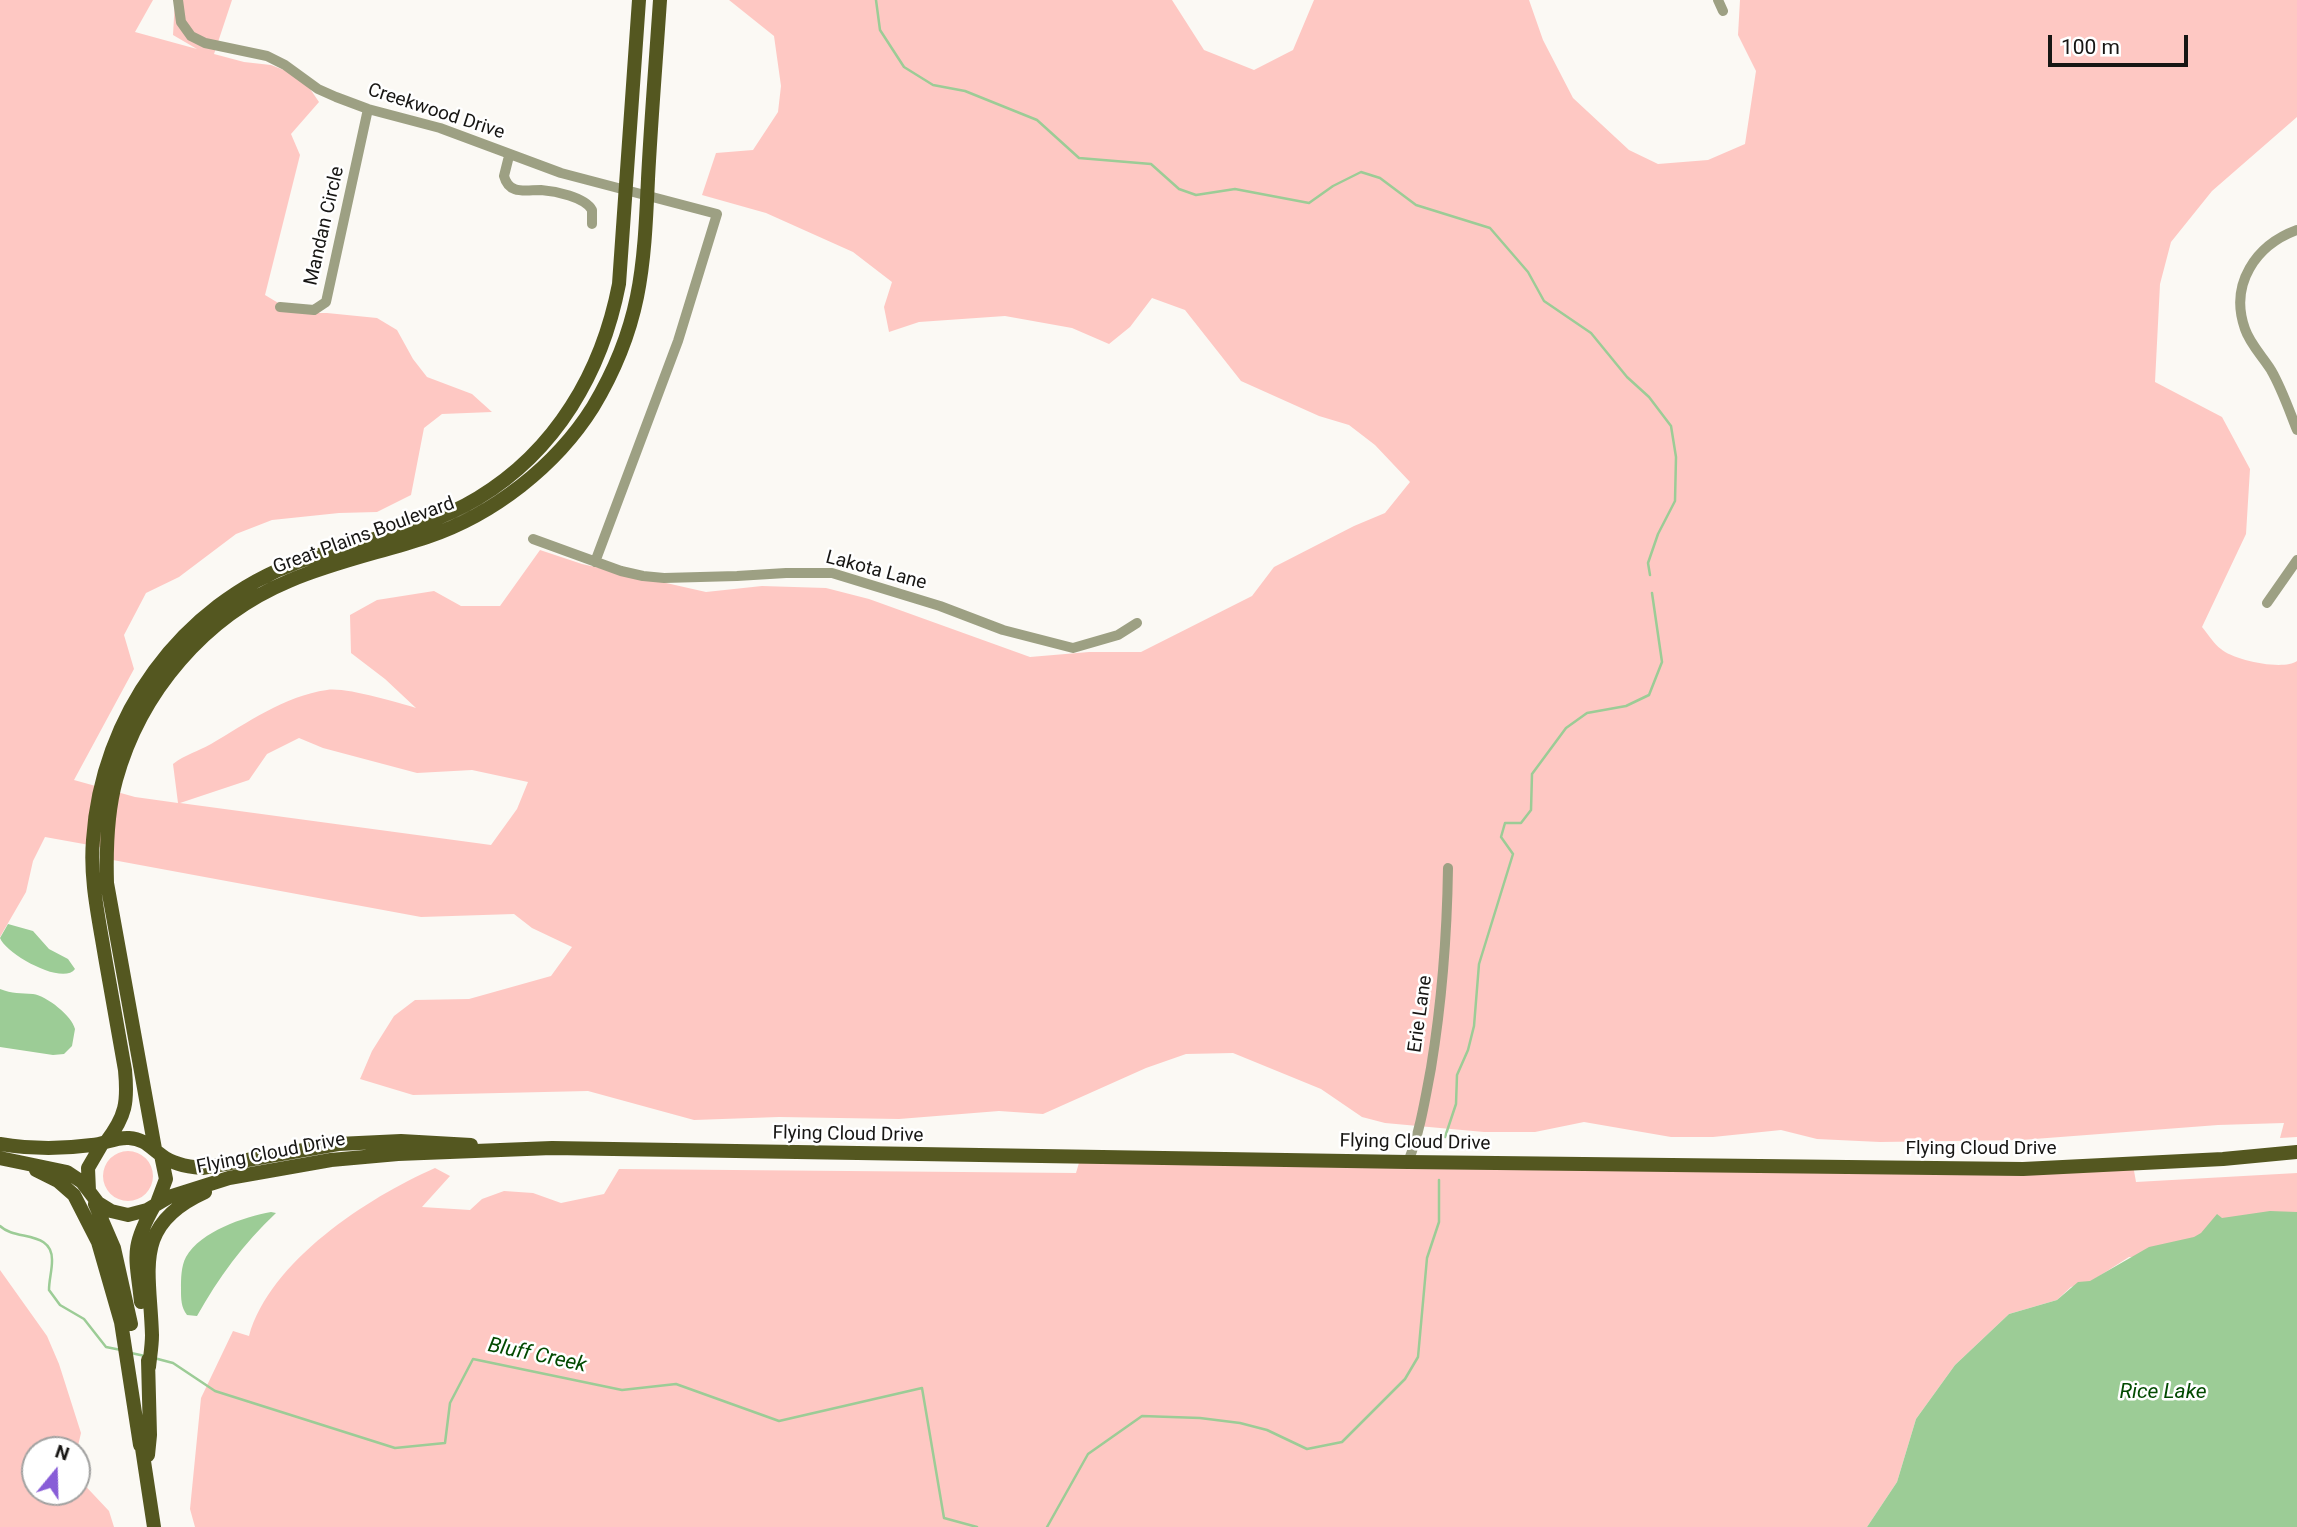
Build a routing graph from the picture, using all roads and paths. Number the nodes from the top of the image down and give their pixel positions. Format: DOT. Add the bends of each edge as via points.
graph roads {
  1 [pos="178,0"];
  2 [pos="639,0"];
  3 [pos="660,0"];
  4 [pos="1718,0"];
  5 [pos="1723,11"];
  6 [pos="368,109"];
  7 [pos="509,156"];
  8 [pos="626,191"];
  9 [pos="648,195"];
  10 [pos="592,224"];
  11 [pos="2297,230"];
  12 [pos="280,307"];
  13 [pos="2297,430"];
  14 [pos="533,539"];
  15 [pos="2297,560"];
  16 [pos="595,562"];
  17 [pos="2267,603"];
  18 [pos="1137,623"];
  19 [pos="1448,868"];
  20 [pos="0,1143"];
  21 [pos="104,1143"];
  22 [pos="531,1149"];
  23 [pos="158,1152"];
  24 [pos="2297,1152"];
  25 [pos="0,1157"];
  26 [pos="1408,1162"];
  27 [pos="0,1163"];
  28 [pos="288,1168"];
  29 [pos="91,1195"];
  30 [pos="155,1204"];
  31 [pos="137,1322"];
  32 [pos="146,1474"];
  33 [pos="154,1527"];
  1 -- 6 [label="street, Creekwood Drive" via="181,22 191,36 267,56 318,89"];
  2 -- 8 [label="main road, Great Plains Boulevard"];
  3 -- 9 [label="main road, Great Plains Boulevard"];
  4 -- 5 [label="street"];
  6 -- 7 [label="street, Creekwood Drive" via="440,128"];
  6 -- 12 [label="street, Mandan Circle" via="326,302 314,310"];
  7 -- 8 [label="street, Creekwood Drive"];
  7 -- 10 [label="street" via="504,176 510,187 552,192 586,203 593,212"];
  8 -- 9 [label="street, Creekwood Drive"];
  8 -- 21 [label="main road, Great Plains Boulevard" via="621,269 611,322 582,391 541,446 500,484 457,509 296,563 237,593 177,641 134,701 105,768 92,841 95,896 128,1097 122,1117"];
  9 -- 16 [label="street, Creekwood Drive" via="717,214 674,354"];
  9 -- 23 [label="main road, Great Plains Boulevard" via="643,271 629,331 592,408 550,460 502,499 455,526 299,577 258,597 190,649 140,720 112,797 107,883"];
  11 -- 13 [label="street" via="2274,240 2256,257 2242,289 2241,309 2245,329 2280,389"];
  14 -- 16 [label="street, Lakota Lane"];
  15 -- 17 [label="street"];
  16 -- 18 [label="street, Lakota Lane" via="664,578 832,573 1003,630 1073,648 1118,635"];
  19 -- 26 [label="street, Erie Lane" via="1438,1020 1416,1143"];
  20 -- 21 [label="main road, Flying Cloud Drive" via="41,1147"];
  21 -- 23 [label="main road, Flying Cloud Drive" via="132,1138"];
  21 -- 29 [label="main road" via="88,1168"];
  22 -- 23 [label="main road, Flying Cloud Drive" via="369,1141 202,1168 182,1165"];
  22 -- 26 [label="main road, Flying Cloud Drive"];
  22 -- 28 [label="main road, Flying Cloud Drive" via="376,1155"];
  23 -- 30 [label="main road" via="166,1179"];
  24 -- 26 [label="main road, Flying Cloud Drive" via="2023,1169"];
  25 -- 29 [label="main road, Flying Cloud Drive" via="63,1170 78,1178"];
  27 -- 31 [label="main road" via="48,1175 74,1195 112,1284"];
  28 -- 30 [label="main road, Flying Cloud Drive" via="229,1178"];
  28 -- 31 [label="main road" via="215,1188 166,1218 149,1252"];
  29 -- 30 [label="main road, Flying Cloud Drive" via="106,1209 122,1214"];
  29 -- 31 [label="main road" via="106,1224"];
  30 -- 31 [label="main road" via="135,1252"];
  31 -- 32 [label="main road" via="140,1445"];
  31 -- 32 [label="main road" via="152,1337"];
  32 -- 33 [label="main road"];
}
